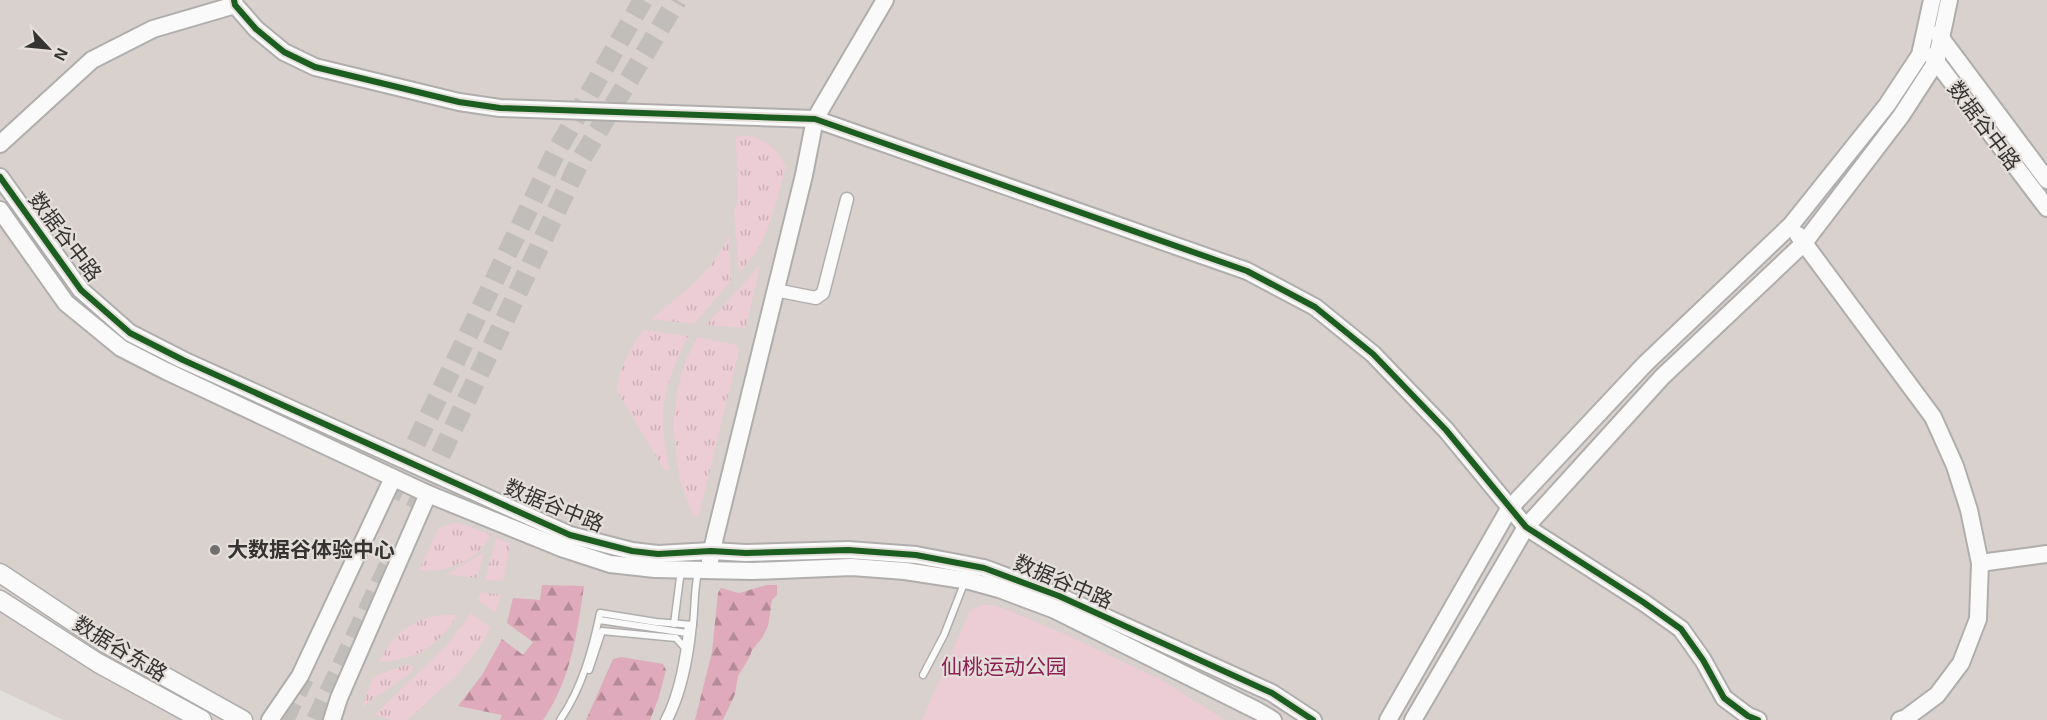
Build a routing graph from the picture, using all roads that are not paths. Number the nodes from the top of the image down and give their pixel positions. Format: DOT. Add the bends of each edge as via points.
graph roads {
  1 [pos="885,0"];
  2 [pos="1932,0"];
  3 [pos="1949,0"];
  4 [pos="235,2"];
  5 [pos="1928,21"];
  6 [pos="1942,39"];
  7 [pos="1923,43"];
  8 [pos="1936,62"];
  9 [pos="815,119"];
  10 [pos="0,144"];
  11 [pos="0,177"];
  12 [pos="2047,180"];
  13 [pos="847,199"];
  14 [pos="2047,208"];
  15 [pos="0,210"];
  16 [pos="1791,225"];
  17 [pos="1804,243"];
  18 [pos="775,290"];
  19 [pos="393,478"];
  20 [pos="428,494"];
  21 [pos="1509,509"];
  22 [pos="1526,527"];
  23 [pos="711,551"];
  24 [pos="2047,554"];
  25 [pos="1980,563"];
  26 [pos="681,569"];
  27 [pos="704,569"];
  28 [pos="0,573"];
  29 [pos="965,580"];
  30 [pos="0,600"];
  31 [pos="599,620"];
  32 [pos="674,624"];
  33 [pos="691,625"];
  34 [pos="687,633"];
  35 [pos="685,648"];
  36 [pos="923,675"];
  37 [pos="202,720"];
  38 [pos="243,720"];
  39 [pos="270,720"];
  40 [pos="332,720"];
  41 [pos="560,720"];
  42 [pos="565,720"];
  43 [pos="664,720"];
  44 [pos="669,720"];
  45 [pos="1273,720"];
  46 [pos="1313,720"];
  47 [pos="1388,720"];
  48 [pos="1413,720"];
  49 [pos="1758,720"];
  50 [pos="1899,720"];
  1 -- 9 [label="street"];
  2 -- 5 [label="street"];
  3 -- 6 [label="street"];
  4 -- 9 [label="street" via="256,29 284,52 315,67 459,102 500,108"];
  4 -- 10 [label="street" via="153,29 92,60"];
  5 -- 6 [label="street, 数据谷中路"];
  5 -- 7 [label="street"];
  6 -- 8 [label="street"];
  6 -- 12 [label="street, 数据谷中路"];
  7 -- 8 [label="street, 数据谷中路"];
  7 -- 16 [label="street" via="1920,55 1887,105"];
  8 -- 14 [label="street, 数据谷中路"];
  8 -- 17 [label="street" via="1901,116"];
  9 -- 18 [label="street"];
  9 -- 21 [label="street" via="1247,271 1315,308 1381,363 1446,430"];
  11 -- 23 [label="street, 数据谷中路" via="81,290 130,333 570,535 658,554"];
  13 -- 18 [label="street" via="823,293 816,298"];
  15 -- 19 [label="street, 数据谷中路" via="66,303 121,348"];
  16 -- 17 [label="street"];
  16 -- 21 [label="street" via="1645,364"];
  17 -- 22 [label="street" via="1662,377"];
  17 -- 25 [label="street" via="1933,417 1955,466"];
  18 -- 23 [label="street"];
  19 -- 20 [label="street, 数据谷中路"];
  19 -- 39 [label="street" via="300,676"];
  20 -- 26 [label="street, 数据谷中路" via="610,564"];
  20 -- 40 [label="street"];
  21 -- 22 [label="street"];
  21 -- 47 [label="street"];
  22 -- 48 [label="street"];
  22 -- 49 [label="street" via="1681,629 1724,698"];
  23 -- 27 [label="street"];
  23 -- 46 [label="street, 数据谷中路" via="886,552 984,568 1059,596 1261,688"];
  24 -- 25 [label="street"];
  25 -- 50 [label="street" via="1978,619 1960,663 1936,695"];
  26 -- 27 [label="street, 数据谷中路"];
  26 -- 32 [label="lane"];
  27 -- 29 [label="street, 数据谷中路" via="852,567"];
  27 -- 33 [label="lane"];
  28 -- 38 [label="main road, 数据谷东路" via="105,643"];
  29 -- 36 [label="lane"];
  29 -- 45 [label="street, 数据谷中路" via="1055,610"];
  30 -- 37 [label="main road, 数据谷东路" via="98,663"];
  31 -- 32 [label="lane" via="600,613"];
  31 -- 34 [label="lane"];
  31 -- 41 [label="lane" via="583,678"];
  32 -- 33 [label="lane"];
  33 -- 34 [label="lane"];
  33 -- 44 [label="lane" via="683,680"];
  34 -- 35 [label="lane"];
  35 -- 42 [label="lane" via="676,638 602,631 585,682"];
  35 -- 43 [label="lane" via="673,701"];
}
